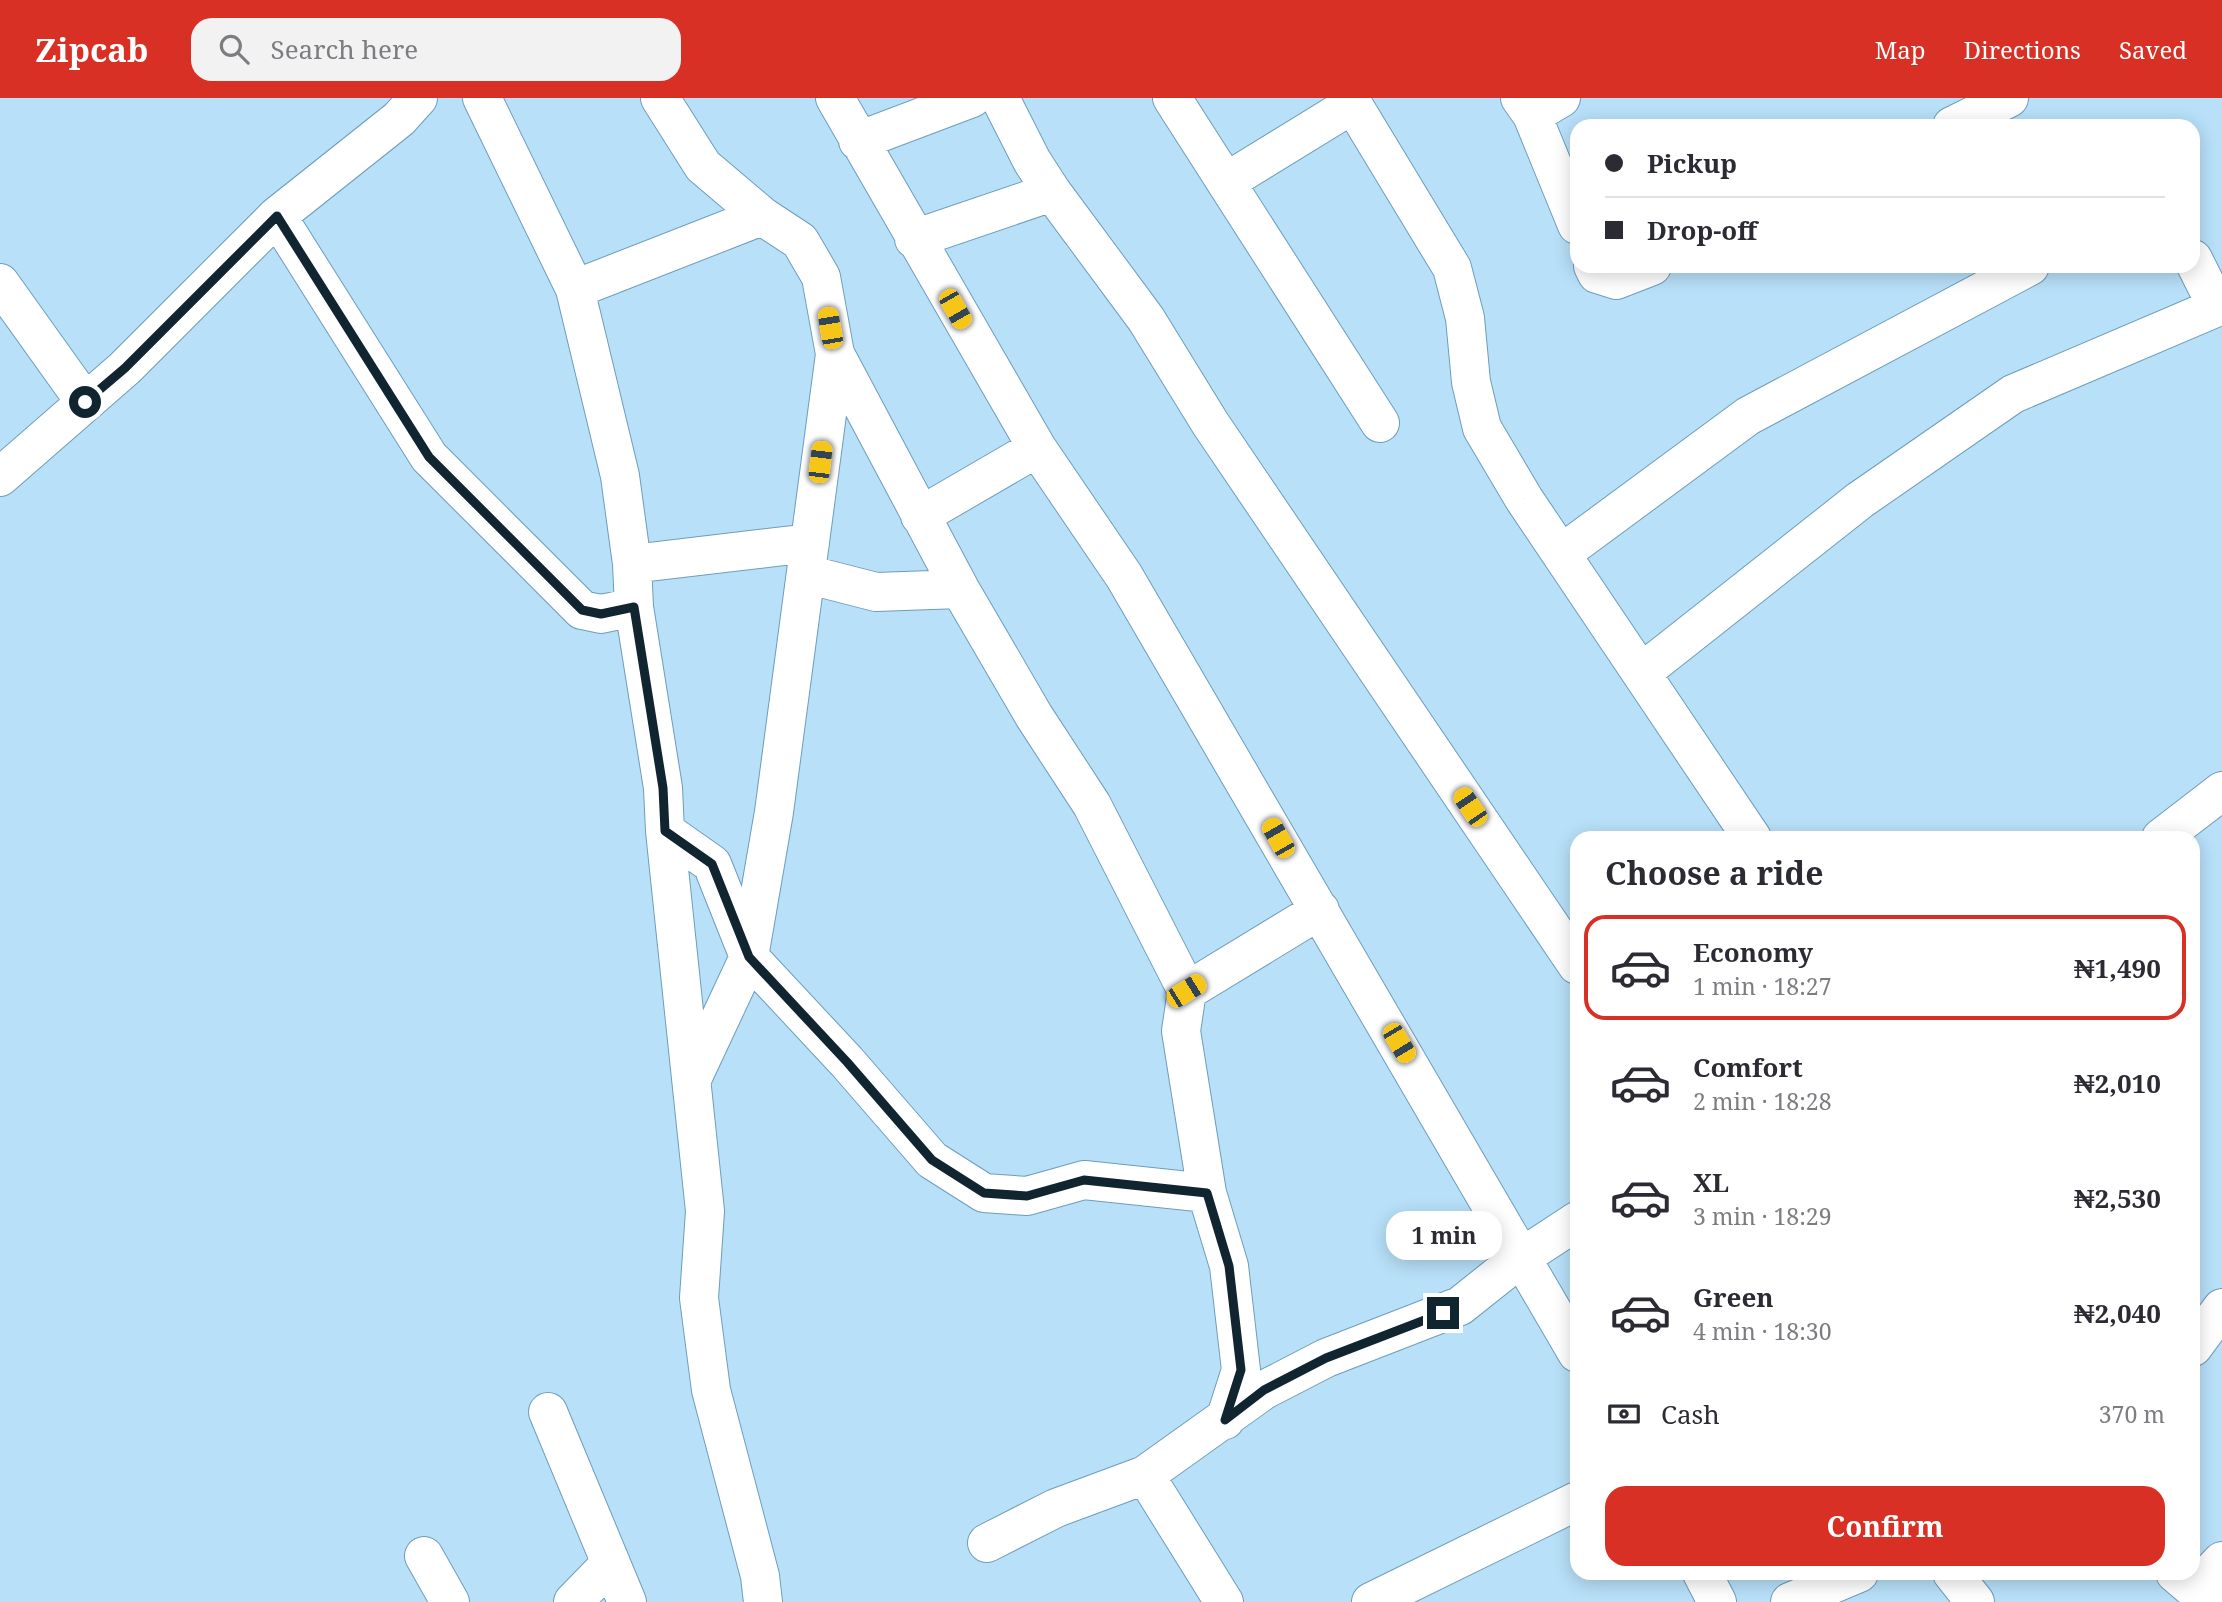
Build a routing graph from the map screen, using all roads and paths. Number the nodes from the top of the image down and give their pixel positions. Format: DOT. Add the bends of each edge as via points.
graph roads {
  1 [pos="482,98"];
  2 [pos="660,98"];
  3 [pos="835,98"];
  4 [pos="972,98"];
  5 [pos="1000,98"];
  6 [pos="1172,98"];
  7 [pos="2009,98"];
  8 [pos="1351,101"];
  9 [pos="1538,103"];
  10 [pos="399,105"];
  11 [pos="1966,119"];
  12 [pos="858,141"];
  13 [pos="1226,182"];
  14 [pos="1052,192"];
  15 [pos="1570,203"];
  16 [pos="277,216"];
  17 [pos="762,216"];
  18 [pos="914,239"];
  19 [pos="2200,270"];
  20 [pos="1596,273"];
  21 [pos="1634,273"];
  22 [pos="2017,273"];
  23 [pos="0,283"];
  24 [pos="575,289"];
  25 [pos="2220,306"];
  26 [pos="835,354"];
  27 [pos="85,402"];
  28 [pos="1380,424"];
  29 [pos="1037,448"];
  30 [pos="0,477"];
  31 [pos="920,516"];
  32 [pos="1561,554"];
  33 [pos="808,559"];
  34 [pos="632,564"];
  35 [pos="960,589"];
  36 [pos="634,607"];
  37 [pos="1641,673"];
  38 [pos="2222,791"];
  39 [pos="665,831"];
  40 [pos="1747,831"];
  41 [pos="2170,831"];
  42 [pos="1321,910"];
  43 [pos="1570,955"];
  44 [pos="749,957"];
  45 [pos="1186,991"];
  46 [pos="692,1079"];
  47 [pos="1207,1193"];
  48 [pos="1570,1226"];
  49 [pos="1520,1259"];
  50 [pos="2222,1308"];
  51 [pos="2200,1338"];
  52 [pos="1570,1341"];
  53 [pos="548,1412"];
  54 [pos="1225,1420"];
  55 [pos="1145,1475"];
  56 [pos="1570,1504"];
  57 [pos="987,1543"];
  58 [pos="424,1556"];
  59 [pos="2222,1561"];
  60 [pos="611,1563"];
  61 [pos="1706,1580"];
  62 [pos="1842,1580"];
  63 [pos="1958,1580"];
  64 [pos="2193,1588"];
  65 [pos="450,1602"];
  66 [pos="573,1602"];
  67 [pos="627,1602"];
  68 [pos="763,1602"];
  69 [pos="1224,1602"];
  70 [pos="1371,1602"];
  71 [pos="1717,1602"];
  72 [pos="1790,1602"];
  73 [pos="1975,1602"];
  1 -- 24 [label="street"];
  2 -- 17 [label="street" via="703,166"];
  3 -- 12 [label="street"];
  4 -- 12 [label="street"];
  5 -- 14 [label="street"];
  6 -- 13 [label="street"];
  7 -- 11 [label="street"];
  8 -- 13 [label="street"];
  8 -- 32 [label="street" via="1452,268 1465,318 1471,382 1482,428"];
  9 -- 15 [label="street"];
  10 -- 16 [label="street"];
  12 -- 18 [label="street"];
  13 -- 28 [label="street"];
  14 -- 18 [label="street"];
  14 -- 43 [label="street" via="1146,319 1210,423"];
  16 -- 27 [label="street"];
  16 -- 36 [label="street" via="429,457 582,610 601,614"];
  17 -- 24 [label="street"];
  17 -- 26 [label="street" via="800,241 821,277"];
  18 -- 29 [label="street"];
  19 -- 25 [label="street"];
  20 -- 21 [label="street" via="1616,280"];
  22 -- 32 [label="street" via="1748,416"];
  23 -- 27 [label="street"];
  24 -- 34 [label="street" via="620,476"];
  25 -- 37 [label="street" via="2013,394 1860,500"];
  26 -- 31 [label="street"];
  26 -- 33 [label="street"];
  27 -- 30 [label="street"];
  29 -- 31 [label="street"];
  29 -- 42 [label="street" via="1124,576"];
  31 -- 35 [label="street"];
  32 -- 37 [label="street"];
  33 -- 34 [label="street"];
  33 -- 35 [label="street" via="876,592"];
  33 -- 44 [label="street"];
  34 -- 36 [label="street"];
  35 -- 45 [label="street" via="1092,805"];
  36 -- 39 [label="street" via="663,788"];
  37 -- 40 [label="street"];
  38 -- 41 [label="street"];
  39 -- 44 [label="street" via="712,864"];
  39 -- 46 [label="street"];
  42 -- 45 [label="street"];
  42 -- 49 [label="street"];
  44 -- 46 [label="street"];
  44 -- 47 [label="street" via="932,1160 984,1193 1027,1196 1084,1180"];
  45 -- 47 [label="street" via="1181,1031"];
  46 -- 68 [label="street" via="705,1211 699,1298 711,1390"];
  47 -- 54 [label="street" via="1229,1266 1241,1370"];
  48 -- 49 [label="street"];
  49 -- 52 [label="street"];
  49 -- 54 [label="street" via="1460,1306 1326,1358 1264,1390"];
  50 -- 51 [label="street"];
  53 -- 60 [label="street"];
  54 -- 55 [label="street"];
  55 -- 57 [label="street" via="1056,1508"];
  55 -- 69 [label="street"];
  56 -- 70 [label="street"];
  58 -- 65 [label="street"];
  59 -- 64 [label="street"];
  60 -- 66 [label="street"];
  60 -- 67 [label="street"];
  61 -- 71 [label="street"];
  62 -- 72 [label="street"];
  63 -- 73 [label="street"];
}
